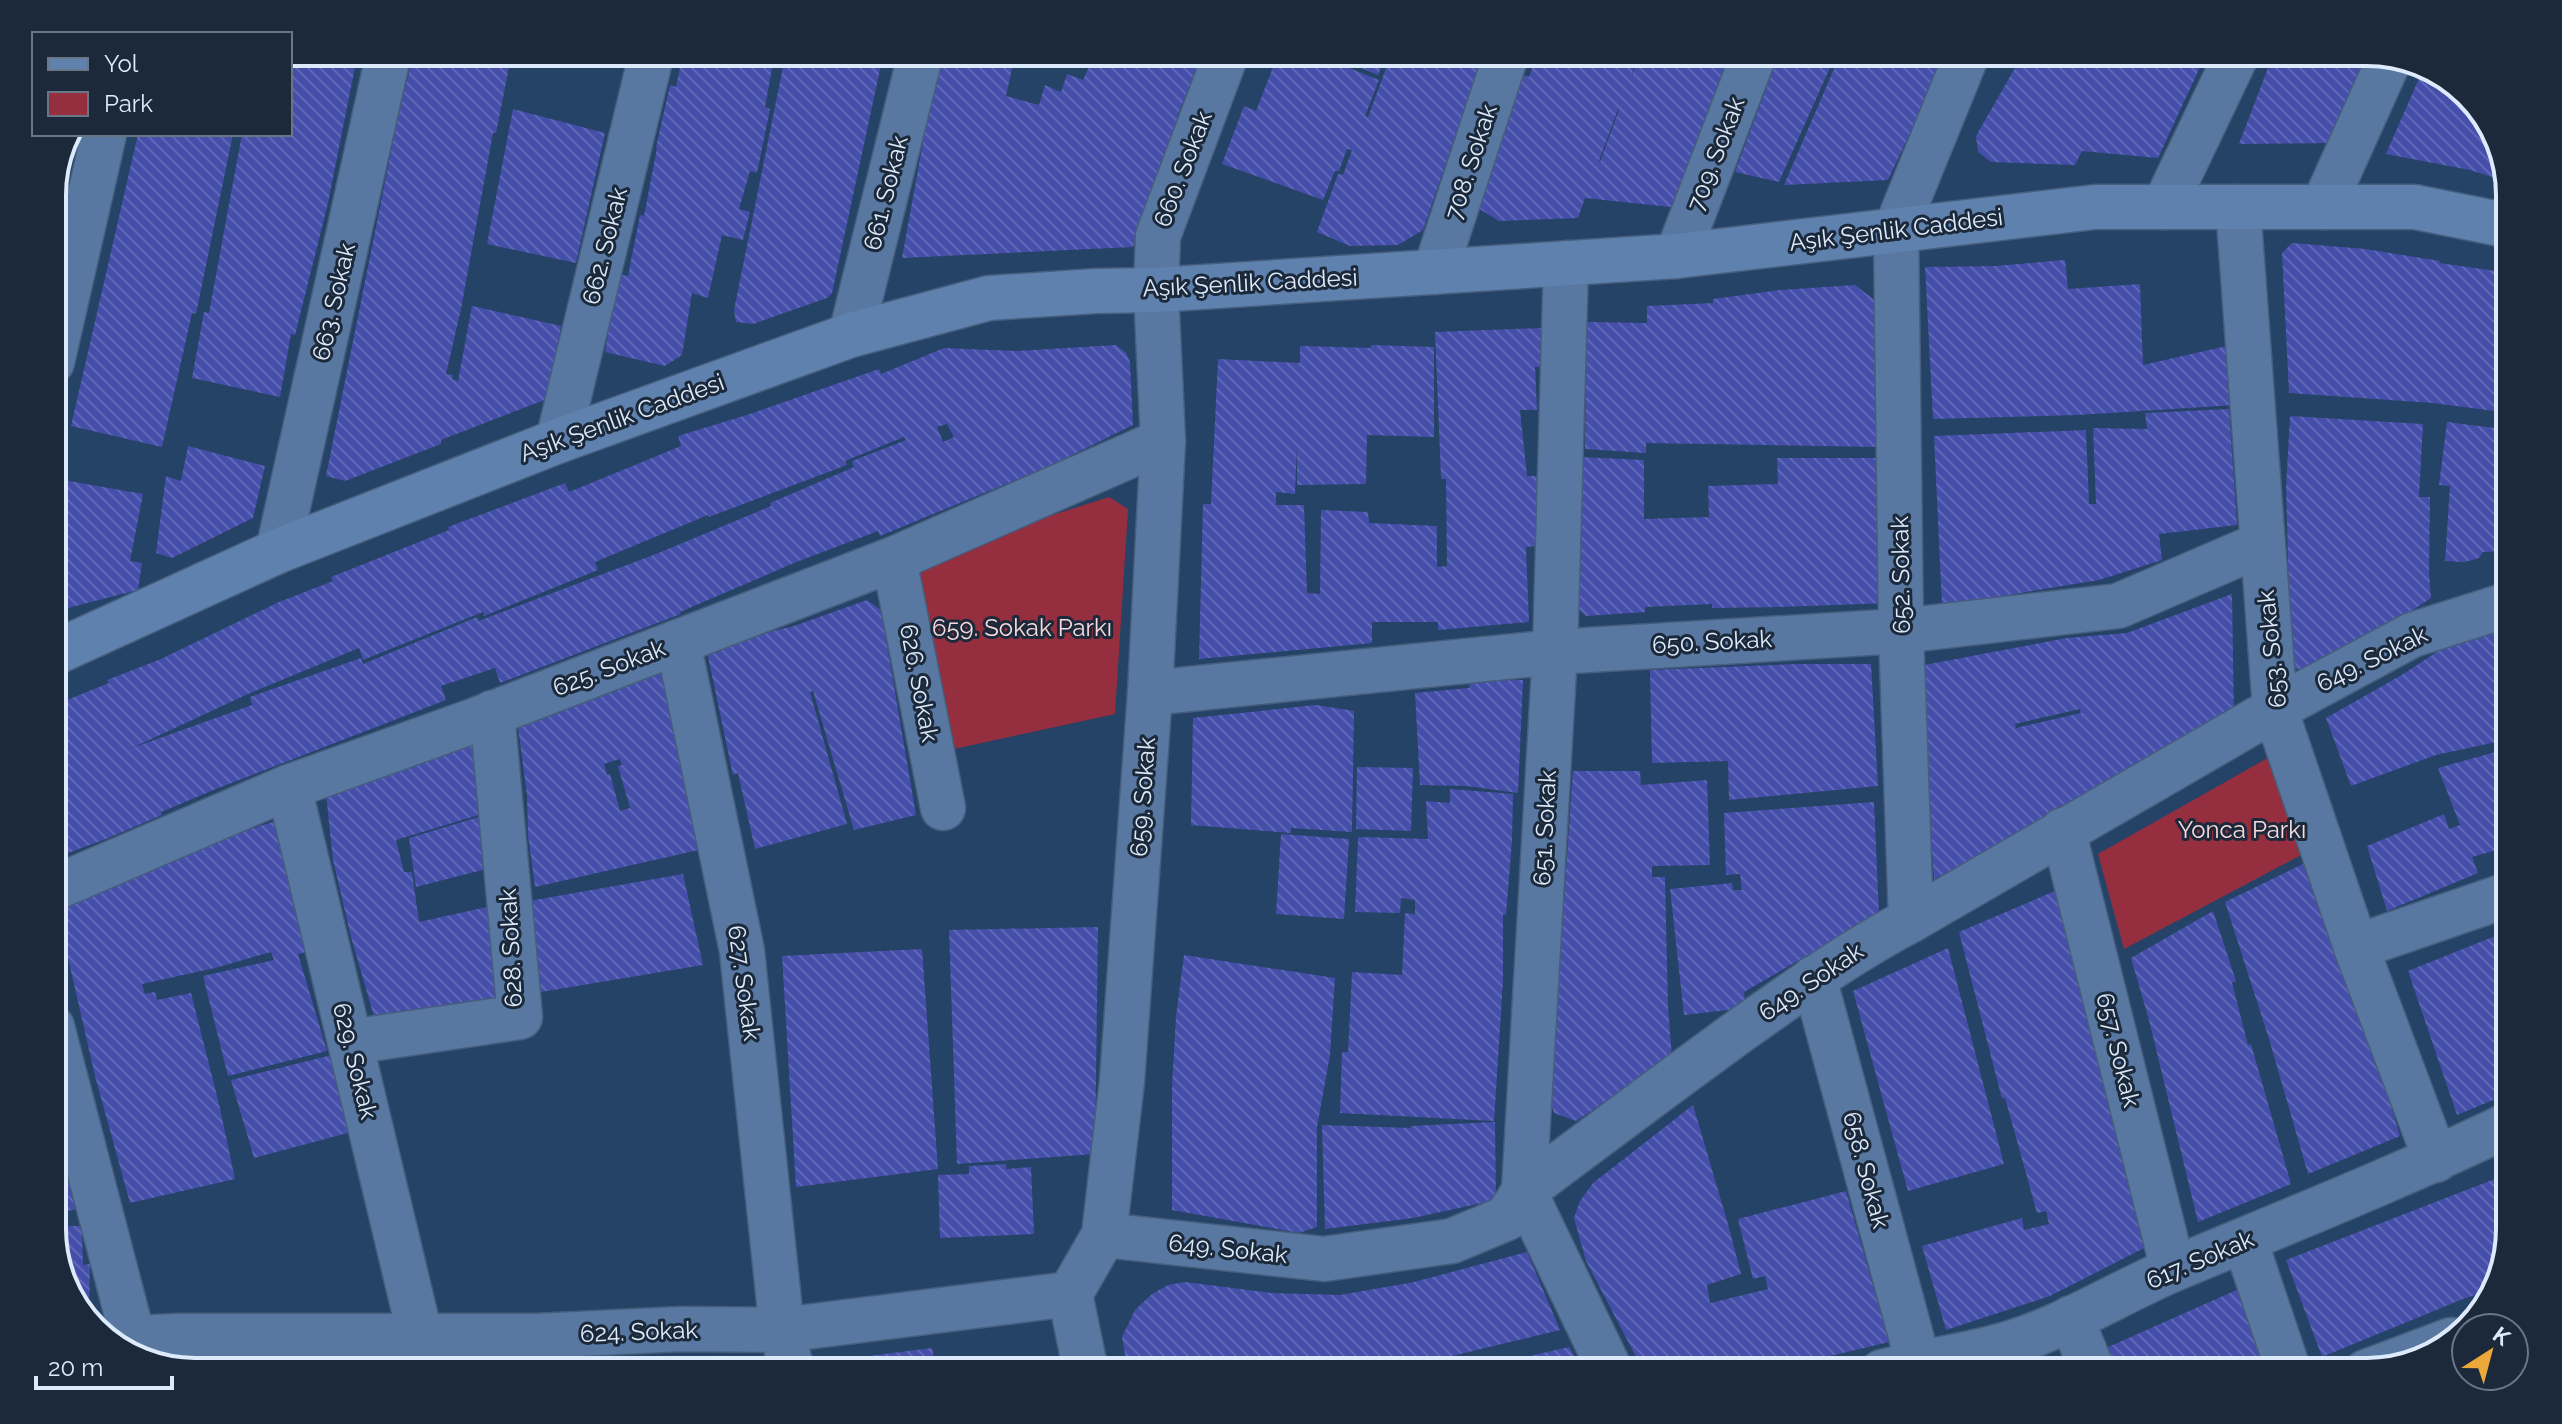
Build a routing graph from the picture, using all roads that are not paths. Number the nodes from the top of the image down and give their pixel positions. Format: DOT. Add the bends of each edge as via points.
graph roads {
  1 [pos="386,66"];
  2 [pos="649,66"];
  3 [pos="918,66"];
  4 [pos="1222,66"];
  5 [pos="1502,66"];
  6 [pos="1750,66"];
  7 [pos="1962,66"];
  8 [pos="2231,66"];
  9 [pos="2386,67"];
  10 [pos="104,136"];
  11 [pos="2164,207"];
  12 [pos="2238,207"];
  13 [pos="2323,207"];
  14 [pos="2496,223"];
  15 [pos="1896,229"];
  16 [pos="1677,256"];
  17 [pos="1566,263"];
  18 [pos="1435,272"];
  19 [pos="1156,290"];
  20 [pos="66,301"];
  21 [pos="851,335"];
  22 [pos="558,441"];
  23 [pos="1163,441"];
  24 [pos="2262,544"];
  25 [pos="278,551"];
  26 [pos="894,559"];
  27 [pos="2496,608"];
  28 [pos="1901,631"];
  29 [pos="678,642"];
  30 [pos="66,648"];
  31 [pos="1555,652"];
  32 [pos="1150,693"];
  33 [pos="2275,709"];
  34 [pos="492,713"];
  35 [pos="289,787"];
  36 [pos="943,808"];
  37 [pos="2063,830"];
  38 [pos="66,883"];
  39 [pos="2496,899"];
  40 [pos="1911,920"];
  41 [pos="2356,947"];
  42 [pos="1814,978"];
  43 [pos="350,1042"];
  44 [pos="66,1090"];
  45 [pos="2496,1131"];
  46 [pos="2436,1160"];
  47 [pos="1524,1191"];
  48 [pos="1104,1235"];
  49 [pos="2245,1241"];
  50 [pos="2173,1269"];
  51 [pos="1070,1294"];
  52 [pos="2071,1318"];
  53 [pos="782,1330"];
  54 [pos="120,1333"];
  55 [pos="420,1335"];
  56 [pos="130,1340"];
  57 [pos="177,1352"];
  58 [pos="537,1354"];
  59 [pos="789,1358"];
  60 [pos="1083,1358"];
  61 [pos="1604,1358"];
  62 [pos="1898,1358"];
  63 [pos="1942,1358"];
  64 [pos="2087,1358"];
  65 [pos="2284,1358"];
  1 -- 25 [label="street, 663. Sokak"];
  2 -- 22 [label="street, 662. Sokak"];
  3 -- 21 [label="street, 661. Sokak"];
  4 -- 19 [label="street, 660. Sokak" via="1158,236"];
  5 -- 18 [label="street, 708. Sokak"];
  6 -- 16 [label="street, 709. Sokak"];
  7 -- 15 [label="street"];
  8 -- 11 [label="street"];
  9 -- 13 [label="street"];
  10 -- 20 [label="street"];
  11 -- 12 [label="street, Aşık Şenlik Caddesi"];
  11 -- 15 [label="street, Aşık Şenlik Caddesi" via="2095,207"];
  12 -- 13 [label="street, Aşık Şenlik Caddesi"];
  12 -- 24 [label="street, 653. Sokak"];
  13 -- 14 [label="street, Aşık Şenlik Caddesi" via="2415,207"];
  15 -- 16 [label="street, Aşık Şenlik Caddesi"];
  15 -- 28 [label="street, 652. Sokak"];
  16 -- 17 [label="street, Aşık Şenlik Caddesi"];
  17 -- 18 [label="street, Aşık Şenlik Caddesi"];
  17 -- 31 [label="street, 651. Sokak"];
  18 -- 19 [label="street, Aşık Şenlik Caddesi"];
  19 -- 21 [label="street, Aşık Şenlik Caddesi" via="989,298"];
  19 -- 23 [label="street, 659. Sokak"];
  21 -- 22 [label="street, Aşık Şenlik Caddesi"];
  22 -- 25 [label="street, Aşık Şenlik Caddesi"];
  23 -- 26 [label="street, 625. Sokak"];
  23 -- 32 [label="street, 659. Sokak"];
  24 -- 28 [label="street, 650. Sokak" via="2118,606"];
  24 -- 33 [label="street, 653. Sokak"];
  25 -- 30 [label="street, Aşık Şenlik Caddesi"];
  26 -- 29 [label="street, 625. Sokak"];
  26 -- 36 [label="street, 626. Sokak"];
  27 -- 33 [label="street, 649. Sokak" via="2412,635"];
  28 -- 31 [label="street, 650. Sokak"];
  28 -- 40 [label="street, 652. Sokak"];
  29 -- 34 [label="street, 625. Sokak"];
  29 -- 53 [label="street, 627. Sokak" via="742,951"];
  31 -- 32 [label="street, 650. Sokak"];
  31 -- 47 [label="street, 651. Sokak"];
  32 -- 48 [label="street, 659. Sokak" via="1122,1081"];
  33 -- 37 [label="street, 649. Sokak"];
  33 -- 41 [label="street, 653. Sokak"];
  34 -- 35 [label="street, 625. Sokak"];
  34 -- 43 [label="street, 628. Sokak" via="520,1017"];
  35 -- 38 [label="street, 625. Sokak"];
  35 -- 43 [label="street, 629. Sokak"];
  37 -- 40 [label="street, 649. Sokak"];
  37 -- 50 [label="street, 657. Sokak"];
  39 -- 41 [label="street"];
  40 -- 42 [label="street, 649. Sokak"];
  41 -- 46 [label="street, 653. Sokak"];
  42 -- 47 [label="street, 649. Sokak"];
  42 -- 62 [label="street, 658. Sokak"];
  43 -- 55 [label="street, 629. Sokak"];
  44 -- 54 [label="street"];
  45 -- 46 [label="street, 617. Sokak"];
  46 -- 49 [label="street, 617. Sokak"];
  47 -- 48 [label="street, 649. Sokak" via="1507,1218 1452,1241 1324,1259"];
  47 -- 61 [label="street, 651. Sokak"];
  48 -- 51 [label="street, 659. Sokak"];
  49 -- 50 [label="street, 617. Sokak"];
  49 -- 65 [label="street"];
  50 -- 52 [label="street, 617. Sokak"];
  51 -- 53 [label="street, 624. Sokak"];
  51 -- 60 [label="street"];
  52 -- 63 [label="street, 617. Sokak" via="2007,1344"];
  52 -- 64 [label="street"];
  53 -- 58 [label="street, 624. Sokak" via="682,1329"];
  53 -- 59 [label="street, 627. Sokak"];
  55 -- 57 [label="street, 624. Sokak"];
  55 -- 58 [label="street, 624. Sokak"];
  56 -- 57 [label="street, 624. Sokak"];
}
